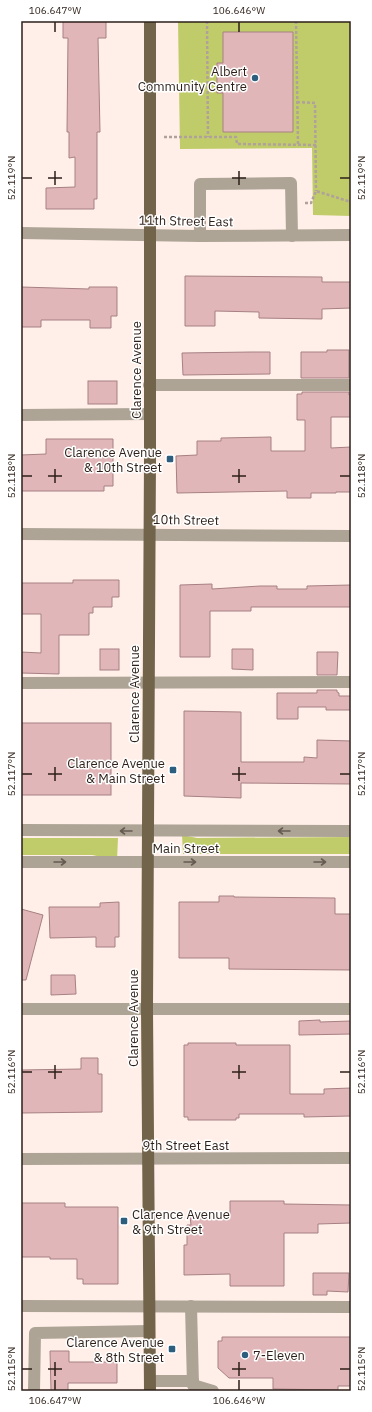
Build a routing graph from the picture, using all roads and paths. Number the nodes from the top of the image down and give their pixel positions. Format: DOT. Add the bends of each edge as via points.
graph roads {
  1 [pos="150,21"];
  2 [pos="207,21"];
  3 [pos="296,21"];
  4 [pos="297,102"];
  5 [pos="174,137"];
  6 [pos="208,137"];
  7 [pos="298,145"];
  8 [pos="316,145"];
  9 [pos="316,191"];
  10 [pos="351,202"];
  11 [pos="312,203"];
  12 [pos="21,233"];
  13 [pos="150,235"];
  14 [pos="351,235"];
  15 [pos="200,236"];
  16 [pos="292,236"];
  17 [pos="351,384"];
  18 [pos="149,385"];
  19 [pos="149,414"];
  20 [pos="21,415"];
  21 [pos="21,534"];
  22 [pos="149,534"];
  23 [pos="351,536"];
  24 [pos="148,682"];
  25 [pos="351,682"];
  26 [pos="21,683"];
  27 [pos="21,830"];
  28 [pos="147,831"];
  29 [pos="351,831"];
  30 [pos="21,862"];
  31 [pos="148,862"];
  32 [pos="351,862"];
  33 [pos="21,1009"];
  34 [pos="146,1009"];
  35 [pos="351,1009"];
  36 [pos="21,1158"];
  37 [pos="351,1158"];
  38 [pos="149,1159"];
  39 [pos="149,1305"];
  40 [pos="21,1306"];
  41 [pos="191,1306"];
  42 [pos="351,1307"];
  43 [pos="149,1332"];
  44 [pos="193,1381"];
  45 [pos="150,1386"];
  46 [pos="34,1391"];
  47 [pos="214,1391"];
  1 -- 13 [label="main road, Clarence Avenue"];
  2 -- 6 [label="path"];
  3 -- 4 [label="path"];
  4 -- 7 [label="path"];
  4 -- 8 [label="path" via="315,103"];
  5 -- 6 [label="path"];
  6 -- 7 [label="path" via="236,137 237,144"];
  7 -- 8 [label="path"];
  8 -- 9 [label="path"];
  9 -- 10 [label="path"];
  9 -- 11 [label="path"];
  12 -- 13 [label="street, 11th Street East"];
  13 -- 15 [label="street, 11th Street East"];
  13 -- 18 [label="main road, Clarence Avenue"];
  14 -- 16 [label="street, 11th Street East"];
  15 -- 16 [label="street, 11th Street East"];
  15 -- 16 [label="street" via="200,184 291,183"];
  17 -- 18 [label="street"];
  18 -- 19 [label="main road, Clarence Avenue"];
  19 -- 20 [label="street"];
  19 -- 22 [label="main road, Clarence Avenue"];
  21 -- 22 [label="street, 10th Street"];
  22 -- 23 [label="street, 10th Street"];
  22 -- 24 [label="main road, Clarence Avenue"];
  24 -- 25 [label="street"];
  24 -- 26 [label="street"];
  24 -- 28 [label="main road, Clarence Avenue"];
  28 -- 27 [label="street, Main Street, one-way"];
  29 -- 28 [label="street, Main Street, one-way"];
  28 -- 31 [label="main road, Clarence Avenue"];
  30 -- 31 [label="street, Main Street, one-way"];
  31 -- 32 [label="street, Main Street, one-way"];
  31 -- 34 [label="main road, Clarence Avenue"];
  33 -- 34 [label="street"];
  34 -- 35 [label="street"];
  34 -- 38 [label="main road, Clarence Avenue"];
  36 -- 38 [label="street, 9th Street East"];
  37 -- 38 [label="street, 9th Street East"];
  38 -- 39 [label="main road, Clarence Avenue"];
  39 -- 40 [label="street"];
  39 -- 41 [label="street"];
  39 -- 43 [label="main road, Clarence Avenue"];
  41 -- 42 [label="street"];
  41 -- 44 [label="street"];
  43 -- 45 [label="main road, Clarence Avenue"];
  43 -- 46 [label="street" via="35,1333"];
  44 -- 45 [label="street"];
  44 -- 47 [label="street" via="193,1385"];
}
